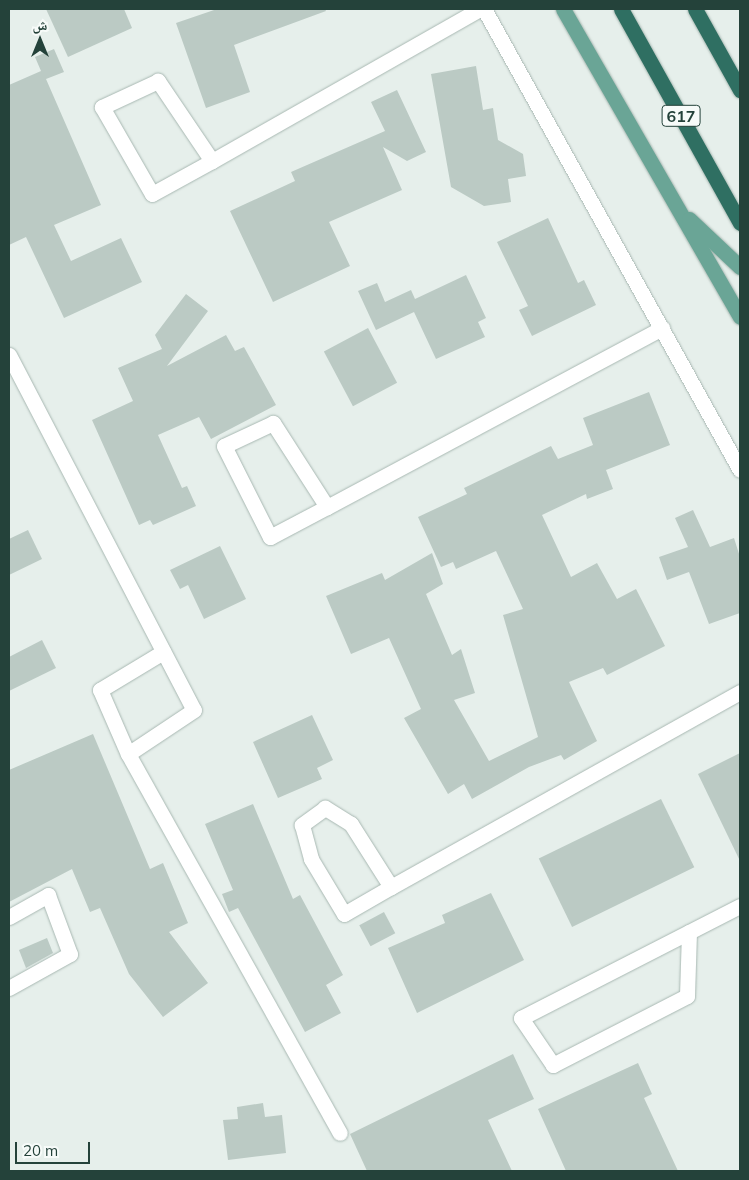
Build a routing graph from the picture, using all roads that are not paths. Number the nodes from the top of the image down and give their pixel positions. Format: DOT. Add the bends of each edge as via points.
graph roads {
  1 [pos="482,9"];
  2 [pos="563,9"];
  3 [pos="621,9"];
  4 [pos="695,9"];
  5 [pos="740,90"];
  6 [pos="212,161"];
  7 [pos="677,208"];
  8 [pos="740,223"];
  9 [pos="740,267"];
  10 [pos="740,317"];
  11 [pos="662,328"];
  12 [pos="9,355"];
  13 [pos="740,470"];
  14 [pos="327,507"];
  15 [pos="163,652"];
  16 [pos="740,692"];
  17 [pos="128,754"];
  18 [pos="391,887"];
  19 [pos="740,906"];
  20 [pos="9,917"];
  21 [pos="689,932"];
  22 [pos="9,988"];
  23 [pos="340,1133"];
  1 -- 6 [label="street"];
  1 -- 11 [label="street"];
  2 -- 7 [label="main road"];
  3 -- 8 [label="highway, 617"];
  4 -- 5 [label="highway"];
  6 -- 6 [label="street" via="152,194 102,107 158,81"];
  7 -- 9 [label="main road"];
  7 -- 10 [label="main road"];
  11 -- 13 [label="street"];
  11 -- 14 [label="street"];
  12 -- 15 [label="street"];
  14 -- 14 [label="street" via="270,537 224,446 273,422"];
  15 -- 17 [label="street" via="100,690"];
  15 -- 17 [label="street" via="194,710"];
  16 -- 18 [label="street"];
  17 -- 23 [label="street"];
  18 -- 18 [label="street" via="344,914 311,859 302,825 325,808 351,824"];
  19 -- 21 [label="street"];
  20 -- 22 [label="street" via="48,895 70,954"];
  21 -- 21 [label="street" via="521,1018 553,1065 687,996"];
}
